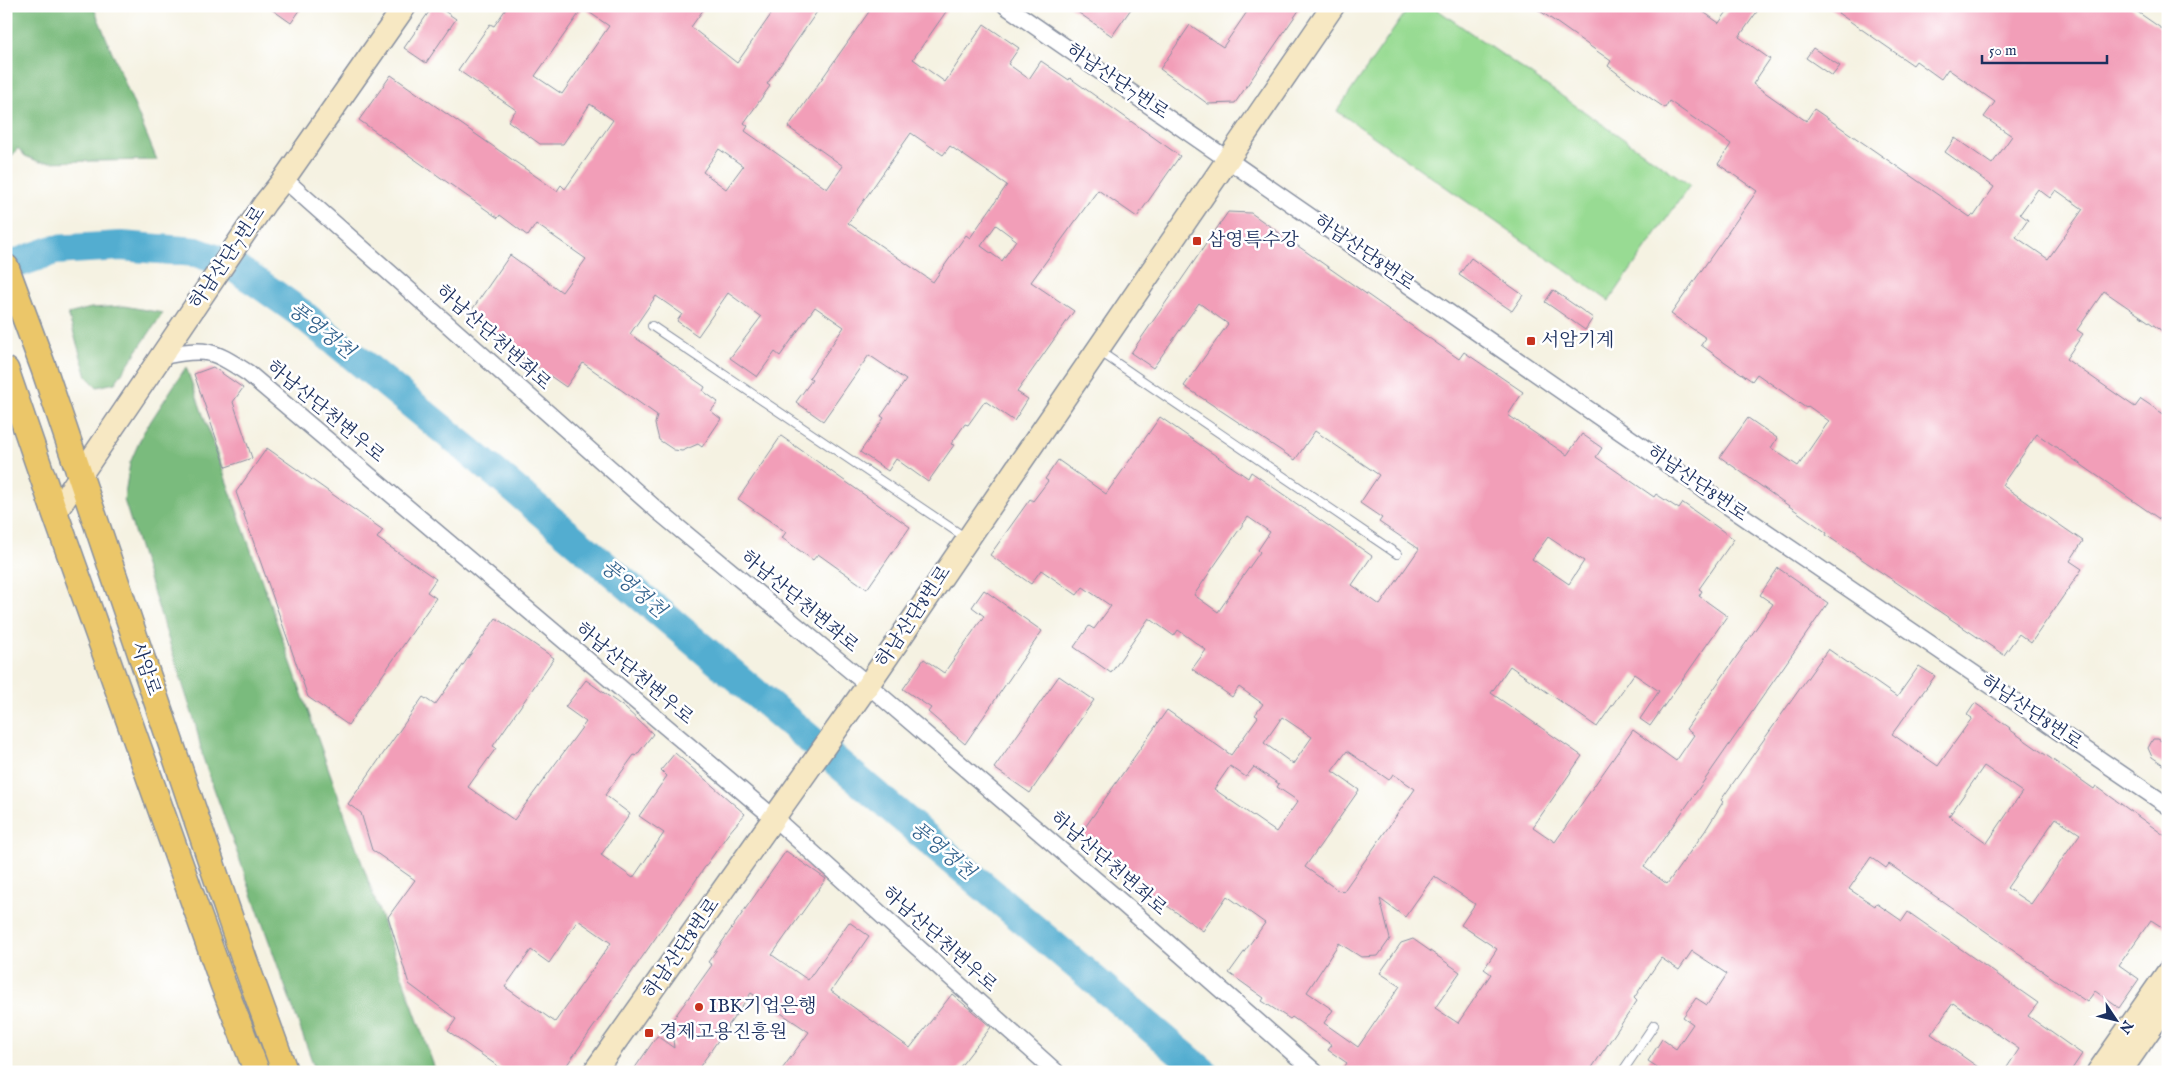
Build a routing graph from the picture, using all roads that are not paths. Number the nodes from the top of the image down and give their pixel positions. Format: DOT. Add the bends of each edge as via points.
graph roads {
  1 [pos="405,6"];
  2 [pos="1006,6"];
  3 [pos="1333,6"];
  4 [pos="1228,158"];
  5 [pos="284,179"];
  6 [pos="6,267"];
  7 [pos="652,326"];
  8 [pos="1097,350"];
  9 [pos="163,356"];
  10 [pos="8,374"];
  11 [pos="79,476"];
  12 [pos="55,513"];
  13 [pos="967,539"];
  14 [pos="1396,554"];
  15 [pos="864,691"];
  16 [pos="2168,806"];
  17 [pos="778,813"];
  18 [pos="2168,972"];
  19 [pos="2168,1003"];
  20 [pos="1654,1025"];
  21 [pos="257,1072"];
  22 [pos="285,1072"];
  23 [pos="594,1072"];
  24 [pos="1056,1072"];
  25 [pos="1315,1072"];
  26 [pos="1622,1072"];
  27 [pos="2098,1072"];
  28 [pos="2120,1072"];
  1 -- 5 [label="street, 하남산단7번로"];
  2 -- 4 [label="street, 하남산단7번로"];
  3 -- 4 [label="street, 하남산단8번로"];
  4 -- 8 [label="street, 하남산단8번로"];
  4 -- 16 [label="street, 하남산단8번로"];
  5 -- 9 [label="street, 하남산단7번로"];
  5 -- 15 [label="street, 하남산단천변좌로"];
  6 -- 11 [label="main road, 사암로"];
  7 -- 13 [label="lane"];
  8 -- 13 [label="street, 하남산단8번로"];
  8 -- 14 [label="lane"];
  9 -- 11 [label="street, 하남산단7번로"];
  9 -- 17 [label="street, 하남산단천변우로" via="193,350 207,351 248,373"];
  10 -- 12 [label="main road, 사암로"];
  11 -- 12 [label="street, 하남산단7번로"];
  11 -- 22 [label="main road, 사암로"];
  12 -- 21 [label="main road, 사암로"];
  13 -- 15 [label="street, 하남산단8번로"];
  15 -- 17 [label="street, 하남산단8번로"];
  15 -- 25 [label="street, 하남산단천변좌로" via="1120,900"];
  17 -- 23 [label="street, 하남산단8번로"];
  17 -- 24 [label="street, 하남산단천변우로"];
  18 -- 27 [label="street"];
  19 -- 28 [label="street"];
  20 -- 26 [label="lane"];
}
